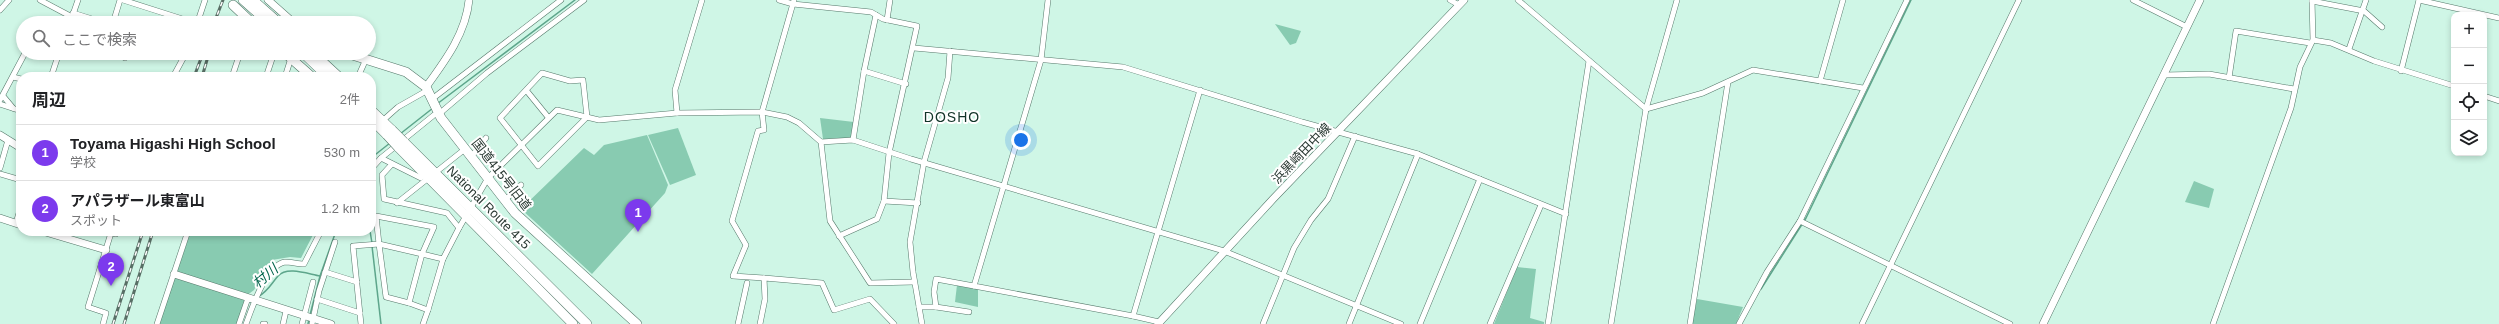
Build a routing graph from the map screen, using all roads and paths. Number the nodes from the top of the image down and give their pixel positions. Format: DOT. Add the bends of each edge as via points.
graph roads {
  1 [pos="40,0"];
  2 [pos="78,0"];
  3 [pos="122,0"];
  4 [pos="205,0"];
  5 [pos="243,0"];
  6 [pos="253,0"];
  7 [pos="268,0"];
  8 [pos="469,0"];
  9 [pos="584,0"];
  10 [pos="702,0"];
  11 [pos="779,0"];
  12 [pos="890,0"];
  13 [pos="1048,0"];
  14 [pos="1450,0"];
  15 [pos="1518,0"];
  16 [pos="1677,0"];
  17 [pos="1843,0"];
  18 [pos="1907,0"];
  19 [pos="2019,0"];
  20 [pos="2133,0"];
  21 [pos="2200,0"];
  22 [pos="2366,0"];
  23 [pos="2419,0"];
  24 [pos="0,1"];
  25 [pos="8,1"];
  26 [pos="558,1"];
  27 [pos="2312,1"];
  28 [pos="794,2"];
  29 [pos="1461,2"];
  30 [pos="236,3"];
  31 [pos="0,10"];
  32 [pos="2361,11"];
  33 [pos="73,15"];
  34 [pos="876,15"];
  35 [pos="77,16"];
  36 [pos="116,16"];
  37 [pos="173,16"];
  38 [pos="200,16"];
  39 [pos="246,16"];
  40 [pos="261,16"];
  41 [pos="271,16"];
  42 [pos="286,16"];
  43 [pos="2499,18"];
  44 [pos="887,20"];
  45 [pos="2382,26"];
  46 [pos="2187,27"];
  47 [pos="2312,42"];
  48 [pos="914,48"];
  49 [pos="2349,49"];
  50 [pos="950,51"];
  51 [pos="22,60"];
  52 [pos="56,60"];
  53 [pos="182,60"];
  54 [pos="238,60"];
  55 [pos="272,60"];
  56 [pos="287,60"];
  57 [pos="293,60"];
  58 [pos="310,60"];
  59 [pos="321,60"];
  60 [pos="366,60"];
  61 [pos="369,60"];
  62 [pos="1041,60"];
  63 [pos="1589,61"];
  64 [pos="2402,70"];
  65 [pos="53,72"];
  66 [pos="176,72"];
  67 [pos="234,72"];
  68 [pos="268,72"];
  69 [pos="286,72"];
  70 [pos="307,72"];
  71 [pos="323,72"];
  72 [pos="334,72"];
  73 [pos="360,72"];
  74 [pos="864,72"];
  75 [pos="2164,75"];
  76 [pos="13,77"];
  77 [pos="16,78"];
  78 [pos="2229,78"];
  79 [pos="1820,81"];
  80 [pos="1728,82"];
  81 [pos="906,84"];
  82 [pos="2451,85"];
  83 [pos="427,88"];
  84 [pos="1864,88"];
  85 [pos="2294,89"];
  86 [pos="526,90"];
  87 [pos="1200,90"];
  88 [pos="2487,97"];
  89 [pos="1,98"];
  90 [pos="432,99"];
  91 [pos="2499,102"];
  92 [pos="0,104"];
  93 [pos="13,108"];
  94 [pos="16,109"];
  95 [pos="1646,109"];
  96 [pos="762,112"];
  97 [pos="676,113"];
  98 [pos="439,114"];
  99 [pos="548,117"];
  100 [pos="587,117"];
  101 [pos="376,123"];
  102 [pos="376,125"];
  103 [pos="1339,131"];
  104 [pos="0,135"];
  105 [pos="1355,136"];
  106 [pos="486,138"];
  107 [pos="8,140"];
  108 [pos="853,140"];
  109 [pos="822,142"];
  110 [pos="16,145"];
  111 [pos="521,145"];
  112 [pos="465,149"];
  113 [pos="889,153"];
  114 [pos="1418,154"];
  115 [pos="471,157"];
  116 [pos="381,158"];
  117 [pos="924,162"];
  118 [pos="376,164"];
  119 [pos="392,164"];
  120 [pos="0,168"];
  121 [pos="0,174"];
  122 [pos="428,176"];
  123 [pos="488,178"];
  124 [pos="16,179"];
  125 [pos="1480,179"];
  126 [pos="521,184"];
  127 [pos="1003,186"];
  128 [pos="504,200"];
  129 [pos="884,201"];
  130 [pos="397,203"];
  131 [pos="918,203"];
  132 [pos="1541,205"];
  133 [pos="469,212"];
  134 [pos="1566,214"];
  135 [pos="0,218"];
  136 [pos="1800,221"];
  137 [pos="16,223"];
  138 [pos="459,228"];
  139 [pos="1157,231"];
  140 [pos="66,236"];
  141 [pos="110,236"];
  142 [pos="186,236"];
  143 [pos="319,236"];
  144 [pos="839,236"];
  145 [pos="335,242"];
  146 [pos="378,244"];
  147 [pos="106,250"];
  148 [pos="1224,251"];
  149 [pos="422,254"];
  150 [pos="443,259"];
  151 [pos="1890,266"];
  152 [pos="325,272"];
  153 [pos="174,274"];
  154 [pos="1283,276"];
  155 [pos="764,278"];
  156 [pos="313,282"];
  157 [pos="357,282"];
  158 [pos="914,282"];
  159 [pos="747,283"];
  160 [pos="974,286"];
  161 [pos="253,299"];
  162 [pos="317,299"];
  163 [pos="409,303"];
  164 [pos="1356,306"];
  165 [pos="919,307"];
  166 [pos="936,307"];
  167 [pos="428,310"];
  168 [pos="286,311"];
  169 [pos="969,312"];
  170 [pos="360,314"];
  171 [pos="304,315"];
  172 [pos="1133,316"];
  173 [pos="313,321"];
  174 [pos="1159,323"];
  175 [pos="103,324"];
  176 [pos="157,324"];
  177 [pos="239,324"];
  178 [pos="246,324"];
  179 [pos="283,324"];
  180 [pos="302,324"];
  181 [pos="331,324"];
  182 [pos="361,324"];
  183 [pos="423,324"];
  184 [pos="573,324"];
  185 [pos="587,324"];
  186 [pos="637,324"];
  187 [pos="738,324"];
  188 [pos="760,324"];
  189 [pos="894,324"];
  190 [pos="922,324"];
  191 [pos="1263,324"];
  192 [pos="1349,324"];
  193 [pos="1401,324"];
  194 [pos="1420,324"];
  195 [pos="1490,324"];
  196 [pos="1548,324"];
  197 [pos="1611,324"];
  198 [pos="1690,324"];
  199 [pos="1738,324"];
  200 [pos="1862,324"];
  201 [pos="2010,324"];
  202 [pos="2043,324"];
  203 [pos="2213,324"];
  1 -- 33 [label="street"];
  2 -- 33 [label="street"];
  3 -- 36 [label="street"];
  3 -- 37 [label="street"];
  4 -- 38 [label="street"];
  5 -- 40 [label="highway"];
  6 -- 41 [label="highway"];
  7 -- 42 [label="street"];
  8 -- 83 [label="street" via="466,17 457,39"];
  9 -- 98 [label="street" via="487,73"];
  10 -- 97 [label="street" via="675,90"];
  11 -- 28 [label="street"];
  12 -- 44 [label="street"];
  13 -- 62 [label="street"];
  14 -- 29 [label="street"];
  15 -- 63 [label="street"];
  16 -- 95 [label="street"];
  17 -- 79 [label="street"];
  18 -- 84 [label="street"];
  19 -- 151 [label="street"];
  20 -- 46 [label="street"];
  21 -- 46 [label="street"];
  22 -- 32 [label="street"];
  23 -- 43 [label="street"];
  23 -- 64 [label="street"];
  24 -- 25 [label="street"];
  25 -- 31 [label="street"];
  26 -- 90 [label="street"];
  27 -- 32 [label="street"];
  27 -- 47 [label="street"];
  28 -- 34 [label="street" via="871,12"];
  28 -- 96 [label="street"];
  29 -- 103 [label="street, 浜黒崎田中線"];
  30 -- 39 [label="highway"];
  32 -- 45 [label="street"];
  32 -- 49 [label="street"];
  33 -- 35 [label="street"];
  34 -- 44 [label="street"];
  34 -- 74 [label="street"];
  44 -- 48 [label="street" via="917,26"];
  46 -- 75 [label="street"];
  47 -- 49 [label="street" via="2331,43"];
  47 -- 78 [label="street" via="2236,32"];
  47 -- 85 [label="street"];
  48 -- 50 [label="street"];
  48 -- 81 [label="street"];
  49 -- 64 [label="street"];
  50 -- 62 [label="street"];
  50 -- 117 [label="street" via="948,78"];
  51 -- 76 [label="street"];
  52 -- 65 [label="street"];
  53 -- 66 [label="street"];
  54 -- 67 [label="street"];
  55 -- 68 [label="street"];
  56 -- 69 [label="street"];
  57 -- 70 [label="highway"];
  58 -- 71 [label="highway"];
  59 -- 72 [label="highway"];
  60 -- 73 [label="street"];
  61 -- 83 [label="highway, 国道415号旧道" via="406,72"];
  62 -- 87 [label="street" via="1123,67"];
  62 -- 127 [label="street"];
  63 -- 95 [label="street"];
  63 -- 134 [label="street"];
  64 -- 82 [label="street"];
  74 -- 81 [label="street"];
  74 -- 108 [label="street"];
  75 -- 78 [label="street" via="2209,74"];
  75 -- 202 [label="street"];
  76 -- 77 [label="street"];
  76 -- 89 [label="street"];
  78 -- 85 [label="street"];
  79 -- 80 [label="street" via="1753,70"];
  79 -- 84 [label="street"];
  80 -- 95 [label="street" via="1703,93"];
  80 -- 198 [label="street"];
  81 -- 113 [label="street"];
  83 -- 90 [label="highway, 国道415号旧道"];
  83 -- 101 [label="street"];
  84 -- 136 [label="street"];
  85 -- 203 [label="street" via="2291,108"];
  86 -- 99 [label="street"];
  86 -- 100 [label="street" via="542,73 570,81 583,80"];
  86 -- 111 [label="street" via="500,118"];
  87 -- 103 [label="street"];
  87 -- 139 [label="street"];
  88 -- 91 [label="street"];
  89 -- 93 [label="street"];
  90 -- 98 [label="highway, 国道415号旧道"];
  92 -- 93 [label="street"];
  93 -- 94 [label="street"];
  95 -- 197 [label="street"];
  96 -- 97 [label="street"];
  96 -- 109 [label="street" via="799,122"];
  96 -- 155 [label="street" via="764,130 758,131 732,221 746,245 733,276"];
  97 -- 100 [label="street" via="615,120"];
  98 -- 112 [label="highway, 国道415号旧道"];
  98 -- 116 [label="street" via="434,115"];
  99 -- 100 [label="street" via="557,110"];
  99 -- 111 [label="street"];
  100 -- 111 [label="street" via="538,166"];
  102 -- 122 [label="highway, National Route 415, bridge" via="389,133"];
  103 -- 105 [label="street"];
  103 -- 148 [label="street, 浜黒崎田中線"];
  104 -- 107 [label="street"];
  105 -- 114 [label="street"];
  105 -- 154 [label="street" via="1328,199 1294,248"];
  106 -- 115 [label="street"];
  107 -- 110 [label="street"];
  107 -- 120 [label="street"];
  108 -- 109 [label="street"];
  108 -- 113 [label="street"];
  109 -- 144 [label="street" via="828,187 828,215"];
  111 -- 123 [label="street"];
  112 -- 115 [label="highway, 国道415号旧道"];
  112 -- 122 [label="street"];
  113 -- 117 [label="street"];
  113 -- 129 [label="street"];
  114 -- 125 [label="street"];
  114 -- 164 [label="street"];
  115 -- 123 [label="highway, 国道415号旧道"];
  116 -- 118 [label="street"];
  116 -- 119 [label="street"];
  117 -- 127 [label="street"];
  117 -- 131 [label="street"];
  119 -- 122 [label="street"];
  119 -- 130 [label="street" via="382,175 383,195 384,199"];
  121 -- 124 [label="street"];
  122 -- 130 [label="street"];
  122 -- 133 [label="highway, National Route 415"];
  123 -- 128 [label="highway, 国道415号旧道"];
  123 -- 133 [label="street"];
  125 -- 132 [label="street"];
  125 -- 194 [label="street"];
  126 -- 128 [label="street"];
  127 -- 139 [label="street"];
  127 -- 160 [label="street"];
  128 -- 186 [label="highway, 国道415号旧道" via="526,225"];
  129 -- 131 [label="street"];
  129 -- 144 [label="street" via="877,219"];
  130 -- 138 [label="street" via="447,213"];
  131 -- 158 [label="street" via="910,242"];
  132 -- 134 [label="street"];
  132 -- 195 [label="street"];
  133 -- 138 [label="street"];
  133 -- 184 [label="highway, National Route 415"];
  133 -- 185 [label="highway, National Route 415"];
  134 -- 196 [label="street"];
  135 -- 137 [label="street"];
  136 -- 151 [label="street"];
  136 -- 199 [label="street"];
  138 -- 150 [label="street"];
  139 -- 148 [label="street"];
  139 -- 172 [label="street"];
  140 -- 147 [label="street"];
  141 -- 147 [label="street"];
  142 -- 153 [label="street"];
  143 -- 161 [label="street" via="304,264 285,262 276,266"];
  144 -- 158 [label="street" via="870,283"];
  145 -- 152 [label="street"];
  146 -- 149 [label="street"];
  146 -- 149 [label="street" via="376,216 434,227"];
  146 -- 157 [label="street" via="353,246"];
  146 -- 163 [label="street" via="386,297"];
  147 -- 175 [label="street" via="88,307 106,313"];
  148 -- 154 [label="street"];
  148 -- 174 [label="street, 浜黒崎田中線"];
  149 -- 150 [label="street"];
  149 -- 163 [label="street"];
  150 -- 167 [label="street"];
  151 -- 200 [label="street"];
  151 -- 201 [label="street"];
  152 -- 157 [label="street"];
  152 -- 162 [label="street"];
  153 -- 161 [label="street"];
  153 -- 176 [label="street"];
  154 -- 164 [label="street"];
  154 -- 191 [label="street"];
  155 -- 188 [label="street" via="765,299"];
  155 -- 189 [label="street" via="822,283 834,310 870,299"];
  156 -- 171 [label="street"];
  157 -- 170 [label="street"];
  158 -- 165 [label="street"];
  159 -- 187 [label="street"];
  160 -- 166 [label="street" via="936,279"];
  160 -- 172 [label="street"];
  161 -- 168 [label="street"];
  161 -- 177 [label="street"];
  161 -- 178 [label="street"];
  162 -- 170 [label="street"];
  162 -- 173 [label="street"];
  163 -- 167 [label="street"];
  164 -- 192 [label="street"];
  164 -- 193 [label="street"];
  165 -- 166 [label="street"];
  165 -- 190 [label="street"];
  166 -- 169 [label="street"];
  167 -- 183 [label="street"];
  168 -- 171 [label="street"];
  168 -- 179 [label="street"];
  170 -- 182 [label="street"];
  171 -- 173 [label="street"];
  171 -- 180 [label="street"];
  172 -- 174 [label="street"];
  173 -- 181 [label="street"];
}
